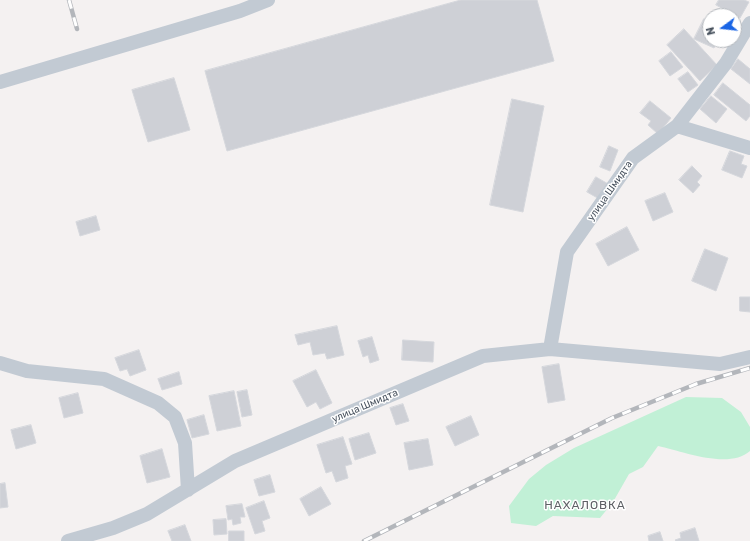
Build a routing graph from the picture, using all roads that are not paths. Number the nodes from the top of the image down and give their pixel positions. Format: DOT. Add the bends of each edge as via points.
graph roads {
  1 [pos="268,0"];
  2 [pos="750,23"];
  3 [pos="0,82"];
  4 [pos="677,126"];
  5 [pos="750,148"];
  6 [pos="550,349"];
  7 [pos="750,357"];
  8 [pos="0,363"];
  9 [pos="188,490"];
  10 [pos="68,541"];
  1 -- 3 [label="street"];
  2 -- 4 [label="street, улица Шмидта" via="726,63"];
  4 -- 5 [label="street"];
  4 -- 6 [label="street, улица Шмидта" via="633,158 567,252"];
  6 -- 7 [label="street, улица Шмидта" via="720,364"];
  6 -- 9 [label="street, улица Шмидта" via="483,356 235,461"];
  8 -- 9 [label="street" via="27,371 104,379 158,403 175,417 185,443"];
  9 -- 10 [label="street, улица Шмидта" via="147,514 113,528"];
}
